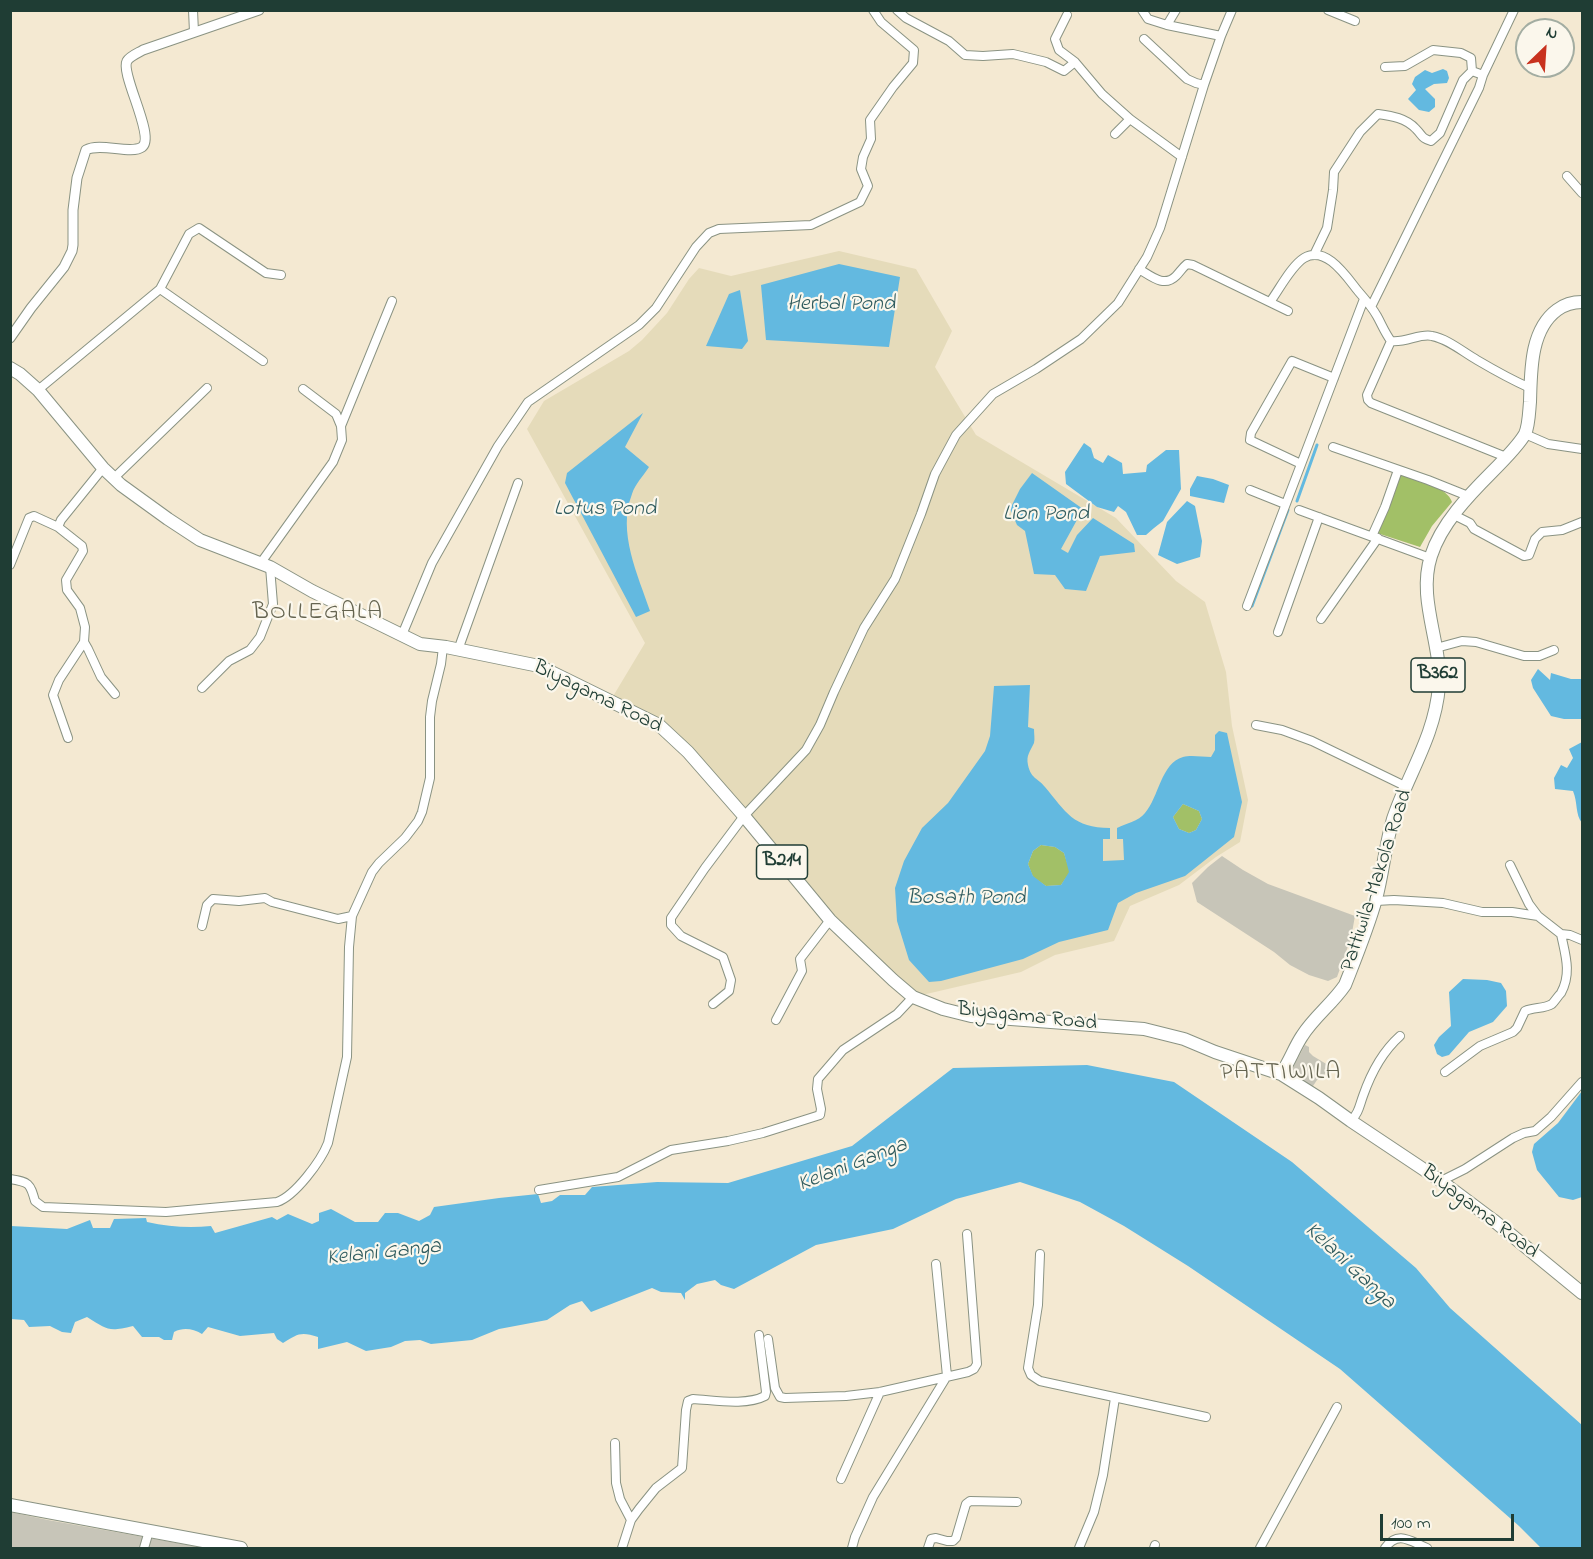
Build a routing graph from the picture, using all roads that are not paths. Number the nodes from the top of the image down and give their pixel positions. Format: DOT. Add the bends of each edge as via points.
graph roads {
  1 [pos="193,10"];
  2 [pos="259,10"];
  3 [pos="873,10"];
  4 [pos="897,10"];
  5 [pos="1142,10"];
  6 [pos="1176,10"];
  7 [pos="1232,10"];
  8 [pos="1328,10"];
  9 [pos="1514,10"];
  10 [pos="1067,15"];
  11 [pos="1354,21"];
  12 [pos="1167,25"];
  13 [pos="194,32"];
  14 [pos="1221,36"];
  15 [pos="1144,39"];
  16 [pos="1075,62"];
  17 [pos="1385,67"];
  18 [pos="1472,71"];
  19 [pos="1483,75"];
  20 [pos="1204,85"];
  21 [pos="1130,119"];
  22 [pos="1114,134"];
  23 [pos="1182,157"];
  24 [pos="1567,176"];
  25 [pos="1582,193"];
  26 [pos="1314,255"];
  27 [pos="1139,269"];
  28 [pos="282,275"];
  29 [pos="160,289"];
  30 [pos="1364,299"];
  31 [pos="392,301"];
  32 [pos="1270,302"];
  33 [pos="1582,302"];
  34 [pos="1371,307"];
  35 [pos="1288,311"];
  36 [pos="10,338"];
  37 [pos="1391,340"];
  38 [pos="263,361"];
  39 [pos="10,368"];
  40 [pos="1334,378"];
  41 [pos="207,388"];
  42 [pos="1530,388"];
  43 [pos="303,389"];
  44 [pos="38,390"];
  45 [pos="341,426"];
  46 [pos="1525,434"];
  47 [pos="1333,447"];
  48 [pos="1582,448"];
  49 [pos="1506,457"];
  50 [pos="1301,464"];
  51 [pos="103,468"];
  52 [pos="1398,470"];
  53 [pos="114,478"];
  54 [pos="518,483"];
  55 [pos="1250,490"];
  56 [pos="1468,496"];
  57 [pos="1285,504"];
  58 [pos="1299,510"];
  59 [pos="1454,515"];
  60 [pos="1319,517"];
  61 [pos="1582,522"];
  62 [pos="58,527"];
  63 [pos="1375,537"];
  64 [pos="1430,558"];
  65 [pos="10,565"];
  66 [pos="265,566"];
  67 [pos="1247,606"];
  68 [pos="1321,619"];
  69 [pos="1278,632"];
  70 [pos="402,635"];
  71 [pos="84,642"];
  72 [pos="443,647"];
  73 [pos="1436,648"];
  74 [pos="459,650"];
  75 [pos="1554,650"];
  76 [pos="202,688"];
  77 [pos="115,694"];
  78 [pos="1256,725"];
  79 [pos="68,738"];
  80 [pos="1407,787"];
  81 [pos="744,816"];
  82 [pos="1510,865"];
  83 [pos="1376,901"];
  84 [pos="352,916"];
  85 [pos="1538,916"];
  86 [pos="830,920"];
  87 [pos="202,926"];
  88 [pos="1561,934"];
  89 [pos="1582,940"];
  90 [pos="913,997"];
  91 [pos="713,1004"];
  92 [pos="776,1020"];
  93 [pos="1400,1036"];
  94 [pos="1445,1072"];
  95 [pos="1281,1074"];
  96 [pos="1582,1082"];
  97 [pos="1351,1121"];
  98 [pos="10,1179"];
  99 [pos="1441,1181"];
  100 [pos="539,1190"];
  101 [pos="967,1234"];
  102 [pos="1040,1254"];
  103 [pos="936,1264"];
  104 [pos="1582,1293"];
  105 [pos="759,1335"];
  106 [pos="768,1339"];
  107 [pos="947,1376"];
  108 [pos="880,1392"];
  109 [pos="1115,1398"];
  110 [pos="1337,1407"];
  111 [pos="1206,1417"];
  112 [pos="615,1443"];
  113 [pos="841,1479"];
  114 [pos="1017,1502"];
  115 [pos="10,1505"];
  116 [pos="631,1521"];
  117 [pos="149,1531"];
  118 [pos="144,1548"];
  119 [pos="242,1548"];
  120 [pos="622,1548"];
  121 [pos="852,1548"];
  122 [pos="928,1548"];
  123 [pos="1079,1548"];
  124 [pos="1260,1548"];
  125 [pos="1385,1548"];
  126 [pos="1427,1548"];
  1 -- 13 [label="street"];
  2 -- 13 [label="street"];
  3 -- 70 [label="street" via="881,22 914,50 913,63 870,120 871,139 861,169 868,186 860,202 812,225 719,229 708,233 656,308 639,325 528,402 498,446 432,563"];
  4 -- 16 [label="street" via="965,55 1013,54 1064,71"];
  5 -- 12 [label="street" via="1148,19"];
  6 -- 12 [label="street"];
  7 -- 14 [label="street"];
  8 -- 11 [label="street"];
  9 -- 19 [label="street"];
  10 -- 16 [label="street" via="1055,39 1059,50"];
  12 -- 14 [label="street"];
  13 -- 36 [label="street" via="142,50 127,62 144,146 86,150 77,178 72,251"];
  14 -- 20 [label="street"];
  15 -- 20 [label="street" via="1187,79"];
  16 -- 21 [label="street"];
  17 -- 18 [label="street" via="1405,66 1433,50 1471,58"];
  18 -- 19 [label="street"];
  18 -- 26 [label="street" via="1463,80 1440,133 1431,141 1397,117 1378,114 1360,132 1334,172 1327,228"];
  19 -- 34 [label="street"];
  20 -- 23 [label="street"];
  21 -- 22 [label="street"];
  21 -- 23 [label="street"];
  23 -- 27 [label="street" via="1160,228"];
  24 -- 25 [label="street"];
  26 -- 30 [label="street" via="1336,265"];
  26 -- 32 [label="street" via="1294,268"];
  27 -- 32 [label="street" via="1167,282 1186,264 1193,265"];
  27 -- 81 [label="street" via="1118,303 1080,339 993,394 956,435 934,474 895,579 864,628 816,734 806,750"];
  28 -- 29 [label="street" via="266,273 198,228 189,234"];
  29 -- 38 [label="street"];
  29 -- 44 [label="street"];
  30 -- 34 [label="street"];
  30 -- 40 [label="street"];
  31 -- 45 [label="street"];
  32 -- 35 [label="street"];
  33 -- 42 [label="main road" via="1563,306 1542,326"];
  34 -- 37 [label="street"];
  37 -- 42 [label="street" via="1433,336"];
  37 -- 49 [label="street" via="1368,400"];
  39 -- 44 [label="main road, Biyagama Road / B214"];
  40 -- 50 [label="street"];
  40 -- 50 [label="street" via="1292,361 1251,433 1250,440"];
  41 -- 53 [label="street"];
  42 -- 46 [label="main road"];
  43 -- 45 [label="street" via="336,414"];
  44 -- 51 [label="main road, Biyagama Road / B214"];
  45 -- 66 [label="street" via="342,440 333,462"];
  46 -- 48 [label="street" via="1548,444"];
  46 -- 49 [label="main road, Pattiwila-Makola Road / B362"];
  47 -- 52 [label="street"];
  49 -- 56 [label="main road, Pattiwila-Makola Road / B362"];
  50 -- 57 [label="street"];
  51 -- 53 [label="main road, Biyagama Road / B214"];
  51 -- 62 [label="street"];
  52 -- 56 [label="street"];
  52 -- 63 [label="street"];
  53 -- 66 [label="main road, Biyagama Road / B214" via="200,540"];
  54 -- 74 [label="street"];
  55 -- 57 [label="street"];
  56 -- 59 [label="main road, Pattiwila-Makola Road / B362"];
  57 -- 67 [label="street"];
  58 -- 60 [label="street"];
  59 -- 61 [label="street" via="1524,556 1529,555 1535,538 1542,532"];
  59 -- 64 [label="main road, Pattiwila-Makola Road / B362"];
  60 -- 63 [label="street"];
  60 -- 69 [label="street"];
  62 -- 65 [label="street" via="34,516 29,518"];
  62 -- 71 [label="street" via="82,546 83,551 66,580 67,590 80,608"];
  63 -- 64 [label="street"];
  63 -- 68 [label="street"];
  64 -- 73 [label="main road, Pattiwila-Makola Road / B362" via="1429,618"];
  66 -- 70 [label="main road, Biyagama Road / B214"];
  66 -- 76 [label="street" via="273,604 260,637 250,650 229,661"];
  70 -- 72 [label="main road, Biyagama Road / B214" via="420,644"];
  71 -- 77 [label="street" via="101,677"];
  71 -- 79 [label="street" via="53,695"];
  72 -- 74 [label="main road, Biyagama Road / B214"];
  72 -- 84 [label="street" via="431,709 430,778 422,812 405,838 372,872"];
  73 -- 75 [label="street" via="1462,641 1524,656"];
  73 -- 80 [label="main road, Pattiwila-Makola Road / B362" via="1439,685 1435,714"];
  74 -- 81 [label="main road, Biyagama Road / B214" via="539,666 653,722 688,752"];
  78 -- 80 [label="street" via="1312,741"];
  80 -- 83 [label="main road, Pattiwila-Makola Road / B362" via="1394,818"];
  81 -- 86 [label="main road, Biyagama Road / B214"];
  81 -- 91 [label="street" via="671,918 671,925 681,936 723,957 731,980 729,991"];
  82 -- 85 [label="street"];
  83 -- 85 [label="street" via="1443,903 1482,912"];
  83 -- 95 [label="main road, Pattiwila-Makola Road / B362" via="1345,985 1301,1037"];
  84 -- 87 [label="street" via="338,919 265,898 239,902 213,899 207,905"];
  84 -- 98 [label="street" via="347,1057 328,1143 323,1155 284,1200 166,1212 48,1208 35,1202 28,1183"];
  85 -- 88 [label="street"];
  86 -- 90 [label="main road, Biyagama Road / B214"];
  86 -- 92 [label="street" via="800,958 802,971"];
  88 -- 89 [label="street"];
  88 -- 94 [label="street" via="1569,969 1566,984 1553,1003 1525,1011 1513,1032 1480,1046"];
  90 -- 95 [label="main road, Biyagama Road / B214" via="971,1016 1144,1029"];
  90 -- 100 [label="street" via="897,1014 843,1050 818,1079 820,1114 762,1133 671,1150 618,1177"];
  93 -- 97 [label="street" via="1380,1059 1359,1112"];
  95 -- 97 [label="main road, Biyagama Road / B214"];
  96 -- 99 [label="street" via="1535,1131 1513,1138"];
  97 -- 99 [label="main road, Biyagama Road / B214"];
  99 -- 104 [label="main road, Biyagama Road / B214"];
  101 -- 107 [label="street" via="977,1364 968,1372"];
  102 -- 109 [label="street" via="1030,1375 1040,1381"];
  103 -- 107 [label="street"];
  105 -- 116 [label="street" via="765,1396 688,1401 682,1468 656,1488"];
  106 -- 108 [label="street" via="775,1388 780,1397"];
  107 -- 108 [label="street"];
  107 -- 121 [label="street" via="873,1497"];
  108 -- 113 [label="street"];
  109 -- 111 [label="street"];
  109 -- 123 [label="street" via="1103,1475 1094,1512"];
  110 -- 124 [label="street"];
  112 -- 116 [label="street" via="616,1483"];
  114 -- 122 [label="street" via="970,1501 956,1538 931,1539"];
  115 -- 117 [label="main road"];
  116 -- 120 [label="street"];
  117 -- 118 [label="street"];
  117 -- 119 [label="main road"];
  125 -- 126 [label="street" via="1400,1537"];
}
